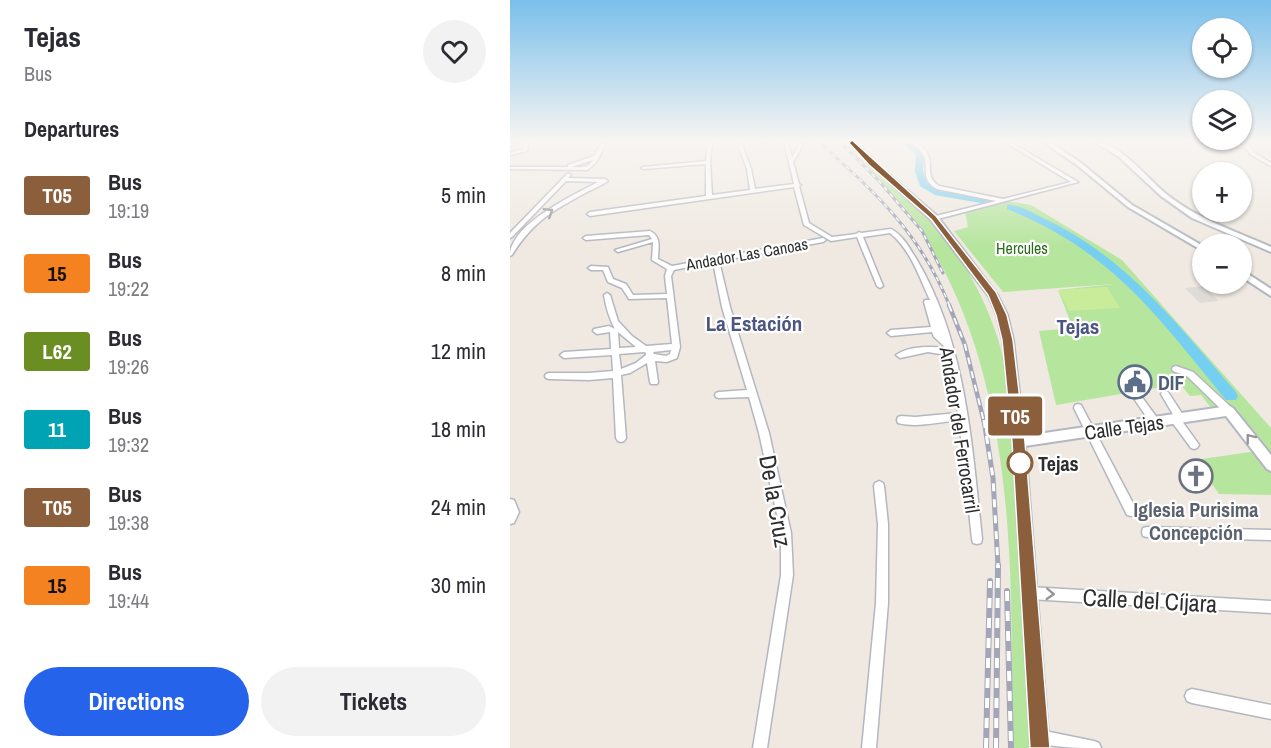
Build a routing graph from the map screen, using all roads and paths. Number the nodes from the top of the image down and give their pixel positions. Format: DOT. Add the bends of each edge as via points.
graph roads {
  1 [pos="708,177"];
  2 [pos="749,177"];
  3 [pos="796,177"];
  4 [pos="887,177"];
  5 [pos="928,177"];
  6 [pos="1067,177"];
  7 [pos="1095,177"];
  8 [pos="1144,177"];
  9 [pos="1149,177"];
  10 [pos="798,185"];
  11 [pos="753,191"];
  12 [pos="709,198"];
  13 [pos="1005,201"];
  14 [pos="590,214"];
  15 [pos="933,218"];
  16 [pos="518,228"];
  17 [pos="528,228"];
  18 [pos="889,229"];
  19 [pos="650,233"];
  20 [pos="859,234"];
  21 [pos="510,236"];
  22 [pos="521,236"];
  23 [pos="586,238"];
  24 [pos="655,240"];
  25 [pos="823,240"];
  26 [pos="1192,243"];
  27 [pos="1271,248"];
  28 [pos="618,250"];
  29 [pos="510,254"];
  30 [pos="715,260"];
  31 [pos="591,268"];
  32 [pos="671,268"];
  33 [pos="1252,280"];
  34 [pos="880,286"];
  35 [pos="923,292"];
  36 [pos="1271,292"];
  37 [pos="607,295"];
  38 [pos="670,296"];
  39 [pos="935,329"];
  40 [pos="597,331"];
  41 [pos="891,333"];
  42 [pos="948,348"];
  43 [pos="649,352"];
  44 [pos="615,353"];
  45 [pos="564,355"];
  46 [pos="900,355"];
  47 [pos="1176,369"];
  48 [pos="618,375"];
  49 [pos="549,376"];
  50 [pos="654,382"];
  51 [pos="753,393"];
  52 [pos="1165,394"];
  53 [pos="719,395"];
  54 [pos="1138,398"];
  55 [pos="1078,408"];
  56 [pos="1229,411"];
  57 [pos="962,416"];
  58 [pos="1178,419"];
  59 [pos="901,420"];
  60 [pos="1155,422"];
  61 [pos="1089,432"];
  62 [pos="621,438"];
  63 [pos="1019,442"];
  64 [pos="1194,445"];
  65 [pos="1271,465"];
  66 [pos="880,491"];
  67 [pos="510,504"];
  68 [pos="1131,511"];
  69 [pos="510,519"];
  70 [pos="1147,532"];
  71 [pos="1271,536"];
  72 [pos="977,539"];
  73 [pos="1029,593"];
  74 [pos="1271,607"];
  75 [pos="1192,696"];
  76 [pos="1271,712"];
  77 [pos="1040,742"];
  78 [pos="760,748"];
  79 [pos="869,748"];
  80 [pos="1094,748"];
  1 -- 12 [label="street"];
  2 -- 11 [label="street"];
  3 -- 10 [label="street"];
  4 -- 15 [label="street"];
  5 -- 13 [label="street" via="930,184 937,187"];
  6 -- 13 [label="street" via="1076,182"];
  7 -- 26 [label="street" via="1130,206"];
  8 -- 27 [label="street" via="1195,216"];
  9 -- 27 [label="street" via="1191,209"];
  10 -- 11 [label="street"];
  10 -- 20 [label="street, Andador Las Canoas" via="806,224 831,239"];
  11 -- 12 [label="street"];
  12 -- 14 [label="street"];
  13 -- 15 [label="street"];
  15 -- 63 [label="street" via="993,294 1002,315"];
  16 -- 17 [label="street"];
  17 -- 16 [label="street, one-way" via="542,216 608,181 567,177"];
  16 -- 21 [label="street"];
  17 -- 22 [label="street"];
  18 -- 20 [label="street, Andador Las Canoas"];
  18 -- 42 [label="street, Andador del Ferrocarril" via="907,247 923,278"];
  19 -- 23 [label="street"];
  19 -- 24 [label="street"];
  20 -- 34 [label="street"];
  21 -- 22 [label="street"];
  22 -- 29 [label="street"];
  24 -- 28 [label="street"];
  24 -- 32 [label="street" via="655,260"];
  25 -- 30 [label="street, Andador Las Canoas"];
  30 -- 32 [label="street, Andador Las Canoas"];
  30 -- 51 [label="street, De la Cruz"];
  31 -- 38 [label="street" via="606,268 610,280 624,286 631,297"];
  32 -- 38 [label="street"];
  33 -- 36 [label="street"];
  35 -- 39 [label="street"];
  37 -- 43 [label="street" via="613,321 625,336"];
  38 -- 43 [label="street" via="675,352 667,359"];
  39 -- 41 [label="street"];
  39 -- 42 [label="street"];
  40 -- 44 [label="street" via="612,329"];
  42 -- 46 [label="street"];
  42 -- 57 [label="street, Andador del Ferrocarril"];
  43 -- 44 [label="street"];
  43 -- 48 [label="street" via="635,369"];
  43 -- 50 [label="street"];
  44 -- 45 [label="street"];
  44 -- 48 [label="street"];
  47 -- 56 [label="street" via="1190,374"];
  48 -- 49 [label="street"];
  48 -- 62 [label="street"];
  51 -- 53 [label="street"];
  51 -- 78 [label="street, De la Cruz" via="786,532 787,575"];
  52 -- 58 [label="street"];
  54 -- 60 [label="street"];
  55 -- 61 [label="street"];
  56 -- 58 [label="street, Calle Tejas"];
  65 -- 56 [label="street, one-way"];
  57 -- 59 [label="street"];
  57 -- 72 [label="street, Andador del Ferrocarril"];
  58 -- 60 [label="street, Calle Tejas"];
  58 -- 64 [label="street"];
  60 -- 61 [label="street, Calle Tejas"];
  61 -- 63 [label="street, Calle Tejas"];
  61 -- 68 [label="street"];
  63 -- 73 [label="street"];
  66 -- 79 [label="street" via="882,603"];
  67 -- 69 [label="street"];
  70 -- 71 [label="street"];
  73 -- 74 [label="street, Calle del Cíjara, one-way"];
  73 -- 77 [label="street"];
  75 -- 76 [label="street"];
  77 -- 80 [label="street"];
}
